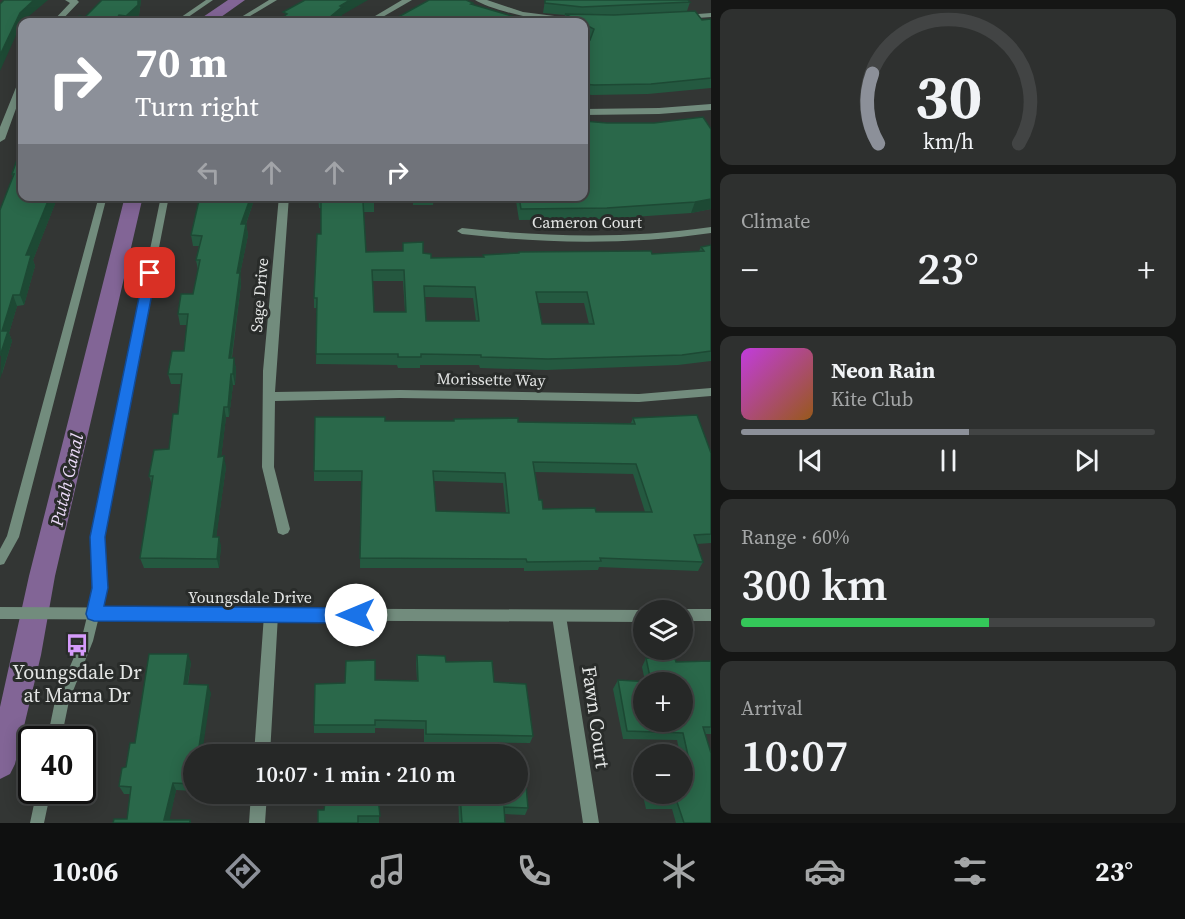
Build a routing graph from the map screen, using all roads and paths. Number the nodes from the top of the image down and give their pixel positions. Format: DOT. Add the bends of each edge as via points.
graph roads {
  1 [pos="69,0"];
  2 [pos="210,0"];
  3 [pos="274,0"];
  4 [pos="408,0"];
  5 [pos="479,0"];
  6 [pos="711,15"];
  7 [pos="679,17"];
  8 [pos="60,18"];
  9 [pos="183,18"];
  10 [pos="243,18"];
  11 [pos="376,18"];
  12 [pos="555,18"];
  13 [pos="18,92"];
  14 [pos="711,107"];
  15 [pos="588,112"];
  16 [pos="0,139"];
  17 [pos="102,201"];
  18 [pos="164,201"];
  19 [pos="284,201"];
  20 [pos="711,230"];
  21 [pos="462,231"];
  22 [pos="711,392"];
  23 [pos="270,397"];
  24 [pos="283,529"];
  25 [pos="0,560"];
  26 [pos="0,613"];
  27 [pos="90,614"];
  28 [pos="271,615"];
  29 [pos="633,615"];
  30 [pos="693,615"];
  31 [pos="711,615"];
  32 [pos="560,616"];
  33 [pos="57,726"];
  34 [pos="263,744"];
  35 [pos="41,804"];
  36 [pos="258,804"];
  37 [pos="37,823"];
  38 [pos="257,823"];
  39 [pos="591,823"];
  1 -- 8 [label="street" via="75,2"];
  2 -- 9 [label="lane"];
  3 -- 10 [label="lane"];
  4 -- 11 [label="street"];
  5 -- 12 [label="street" via="522,14"];
  6 -- 7 [label="street"];
  13 -- 16 [label="street"];
  14 -- 15 [label="street"];
  17 -- 25 [label="lane" via="13,537"];
  18 -- 27 [label="lane" via="97,537 100,588"];
  19 -- 23 [label="street, Sage Drive"];
  20 -- 21 [label="street, Cameron Court" via="675,236 569,240"];
  22 -- 23 [label="street, Morissette Way" via="639,398 400,394"];
  23 -- 24 [label="street, Sage Drive" via="268,467"];
  26 -- 27 [label="street, Youngsdale Drive"];
  27 -- 28 [label="street, Youngsdale Drive"];
  27 -- 33 [label="lane" via="87,641 62,701"];
  28 -- 32 [label="street, Youngsdale Drive"];
  28 -- 34 [label="street"];
  29 -- 32 [label="street, Youngsdale Drive"];
  30 -- 31 [label="street"];
  32 -- 39 [label="street, Fawn Court"];
  35 -- 37 [label="lane"];
  36 -- 38 [label="street"];
}
